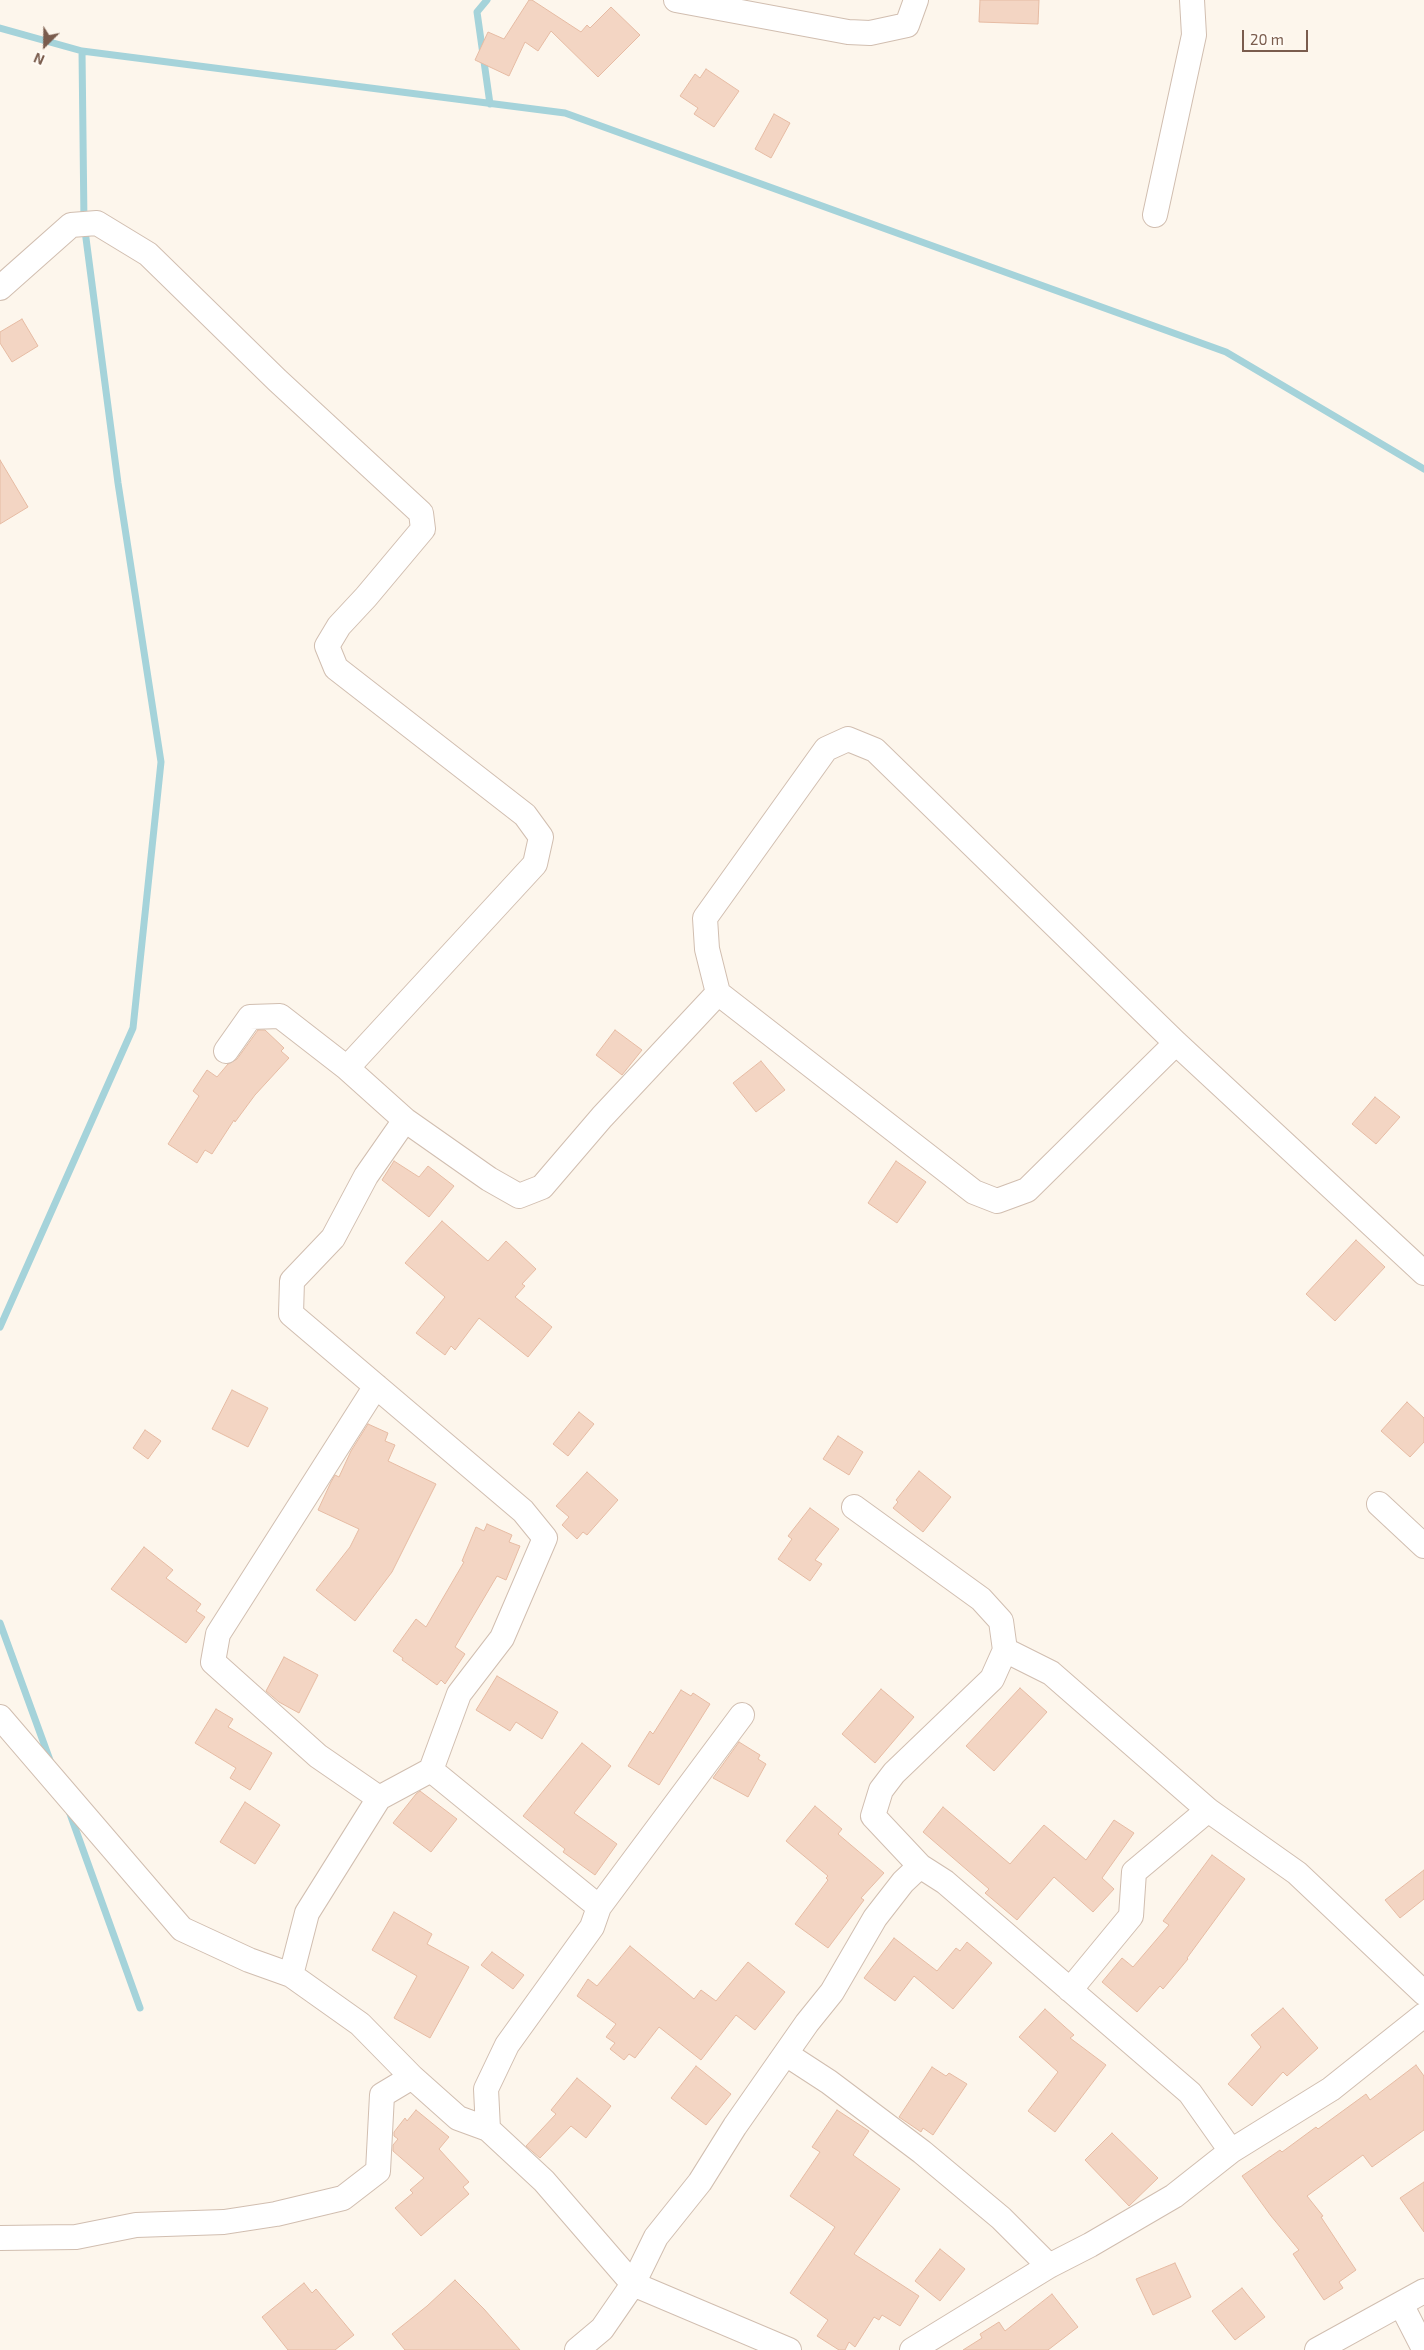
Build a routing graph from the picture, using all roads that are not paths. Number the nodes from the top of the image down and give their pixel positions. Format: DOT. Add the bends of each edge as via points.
graph roads {
  1 [pos="676,0"];
  2 [pos="916,0"];
  3 [pos="1192,0"];
  4 [pos="1155,215"];
  5 [pos="0,288"];
  6 [pos="718,993"];
  7 [pos="1176,1043"];
  8 [pos="226,1051"];
  9 [pos="346,1068"];
  10 [pos="405,1120"];
  11 [pos="1424,1273"];
  12 [pos="376,1386"];
  13 [pos="1379,1504"];
  14 [pos="854,1506"];
  15 [pos="1424,1546"];
  16 [pos="1006,1650"];
  17 [pos="742,1715"];
  18 [pos="1,1720"];
  19 [pos="431,1770"];
  20 [pos="379,1798"];
  21 [pos="1208,1810"];
  22 [pos="920,1866"];
  23 [pos="599,1907"];
  24 [pos="291,1975"];
  25 [pos="1070,1990"];
  26 [pos="1424,1993"];
  27 [pos="1424,2015"];
  28 [pos="786,2054"];
  29 [pos="412,2077"];
  30 [pos="488,2130"];
  31 [pos="1231,2151"];
  32 [pos="0,2238"];
  33 [pos="1049,2266"];
  34 [pos="633,2284"];
  35 [pos="1424,2291"];
  36 [pos="1401,2304"];
  37 [pos="1424,2349"];
  38 [pos="577,2350"];
  39 [pos="789,2350"];
  40 [pos="912,2350"];
  41 [pos="1316,2350"];
  1 -- 2 [label="street" via="848,32 870,33 907,25"];
  3 -- 4 [label="street" via="1194,35"];
  5 -- 9 [label="street" via="71,225 97,223 148,254 421,514 422,529 338,626 327,646 336,668 525,815 541,837 535,864"];
  6 -- 7 [label="street" via="974,1192 997,1201 1027,1190"];
  6 -- 7 [label="street" via="705,918 826,749 848,739 875,750"];
  6 -- 10 [label="street" via="602,1117 542,1187 520,1196 489,1179"];
  7 -- 11 [label="street"];
  8 -- 9 [label="street" via="250,1017 280,1016"];
  9 -- 10 [label="street"];
  10 -- 12 [label="street" via="366,1176 333,1238 292,1281 291,1314"];
  12 -- 19 [label="street" via="523,1511 545,1538 502,1638 459,1694"];
  12 -- 20 [label="street" via="218,1634 213,1662 318,1756"];
  13 -- 15 [label="street"];
  14 -- 16 [label="street" via="982,1599 1001,1621"];
  16 -- 21 [label="street" via="1051,1673"];
  16 -- 22 [label="street" via="992,1679 894,1773 881,1790 873,1816"];
  17 -- 23 [label="street"];
  18 -- 24 [label="street" via="182,1929 249,1960"];
  19 -- 20 [label="street"];
  19 -- 23 [label="street"];
  20 -- 24 [label="street" via="307,1913"];
  21 -- 25 [label="street" via="1134,1872 1131,1916"];
  21 -- 26 [label="street" via="1297,1873"];
  22 -- 25 [label="street" via="945,1882"];
  22 -- 28 [label="street" via="903,1882 876,1918 832,1992"];
  23 -- 30 [label="street" via="592,1927 506,2045 486,2089"];
  24 -- 29 [label="street" via="360,2024"];
  25 -- 31 [label="street" via="1190,2093"];
  27 -- 31 [label="street" via="1331,2089"];
  28 -- 33 [label="street" via="922,2152 1001,2218"];
  28 -- 34 [label="street" via="700,2182 656,2237"];
  29 -- 30 [label="street" via="458,2118"];
  29 -- 32 [label="street" via="382,2095 378,2171 343,2198 224,2222 136,2225 76,2237"];
  30 -- 34 [label="street" via="544,2181"];
  31 -- 33 [label="street" via="1174,2196"];
  33 -- 40 [label="street"];
  34 -- 38 [label="street" via="602,2329"];
  34 -- 39 [label="street"];
  35 -- 36 [label="street"];
  36 -- 37 [label="street"];
  36 -- 41 [label="street"];
}
